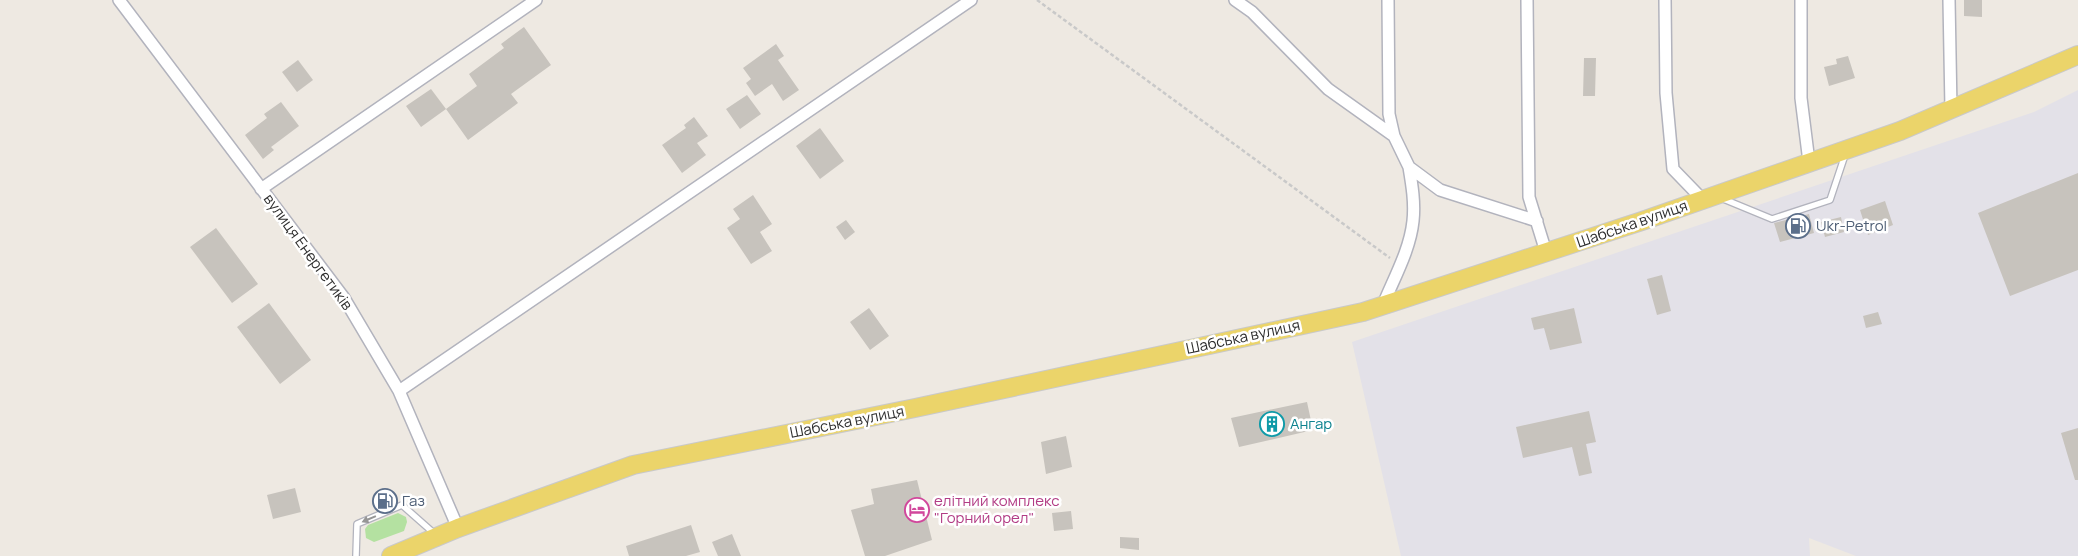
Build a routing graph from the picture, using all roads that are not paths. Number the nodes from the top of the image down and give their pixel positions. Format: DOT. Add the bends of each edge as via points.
graph roads {
  1 [pos="119,0"];
  2 [pos="536,0"];
  3 [pos="971,0"];
  4 [pos="1235,0"];
  5 [pos="1249,0"];
  6 [pos="1388,0"];
  7 [pos="1527,0"];
  8 [pos="1665,0"];
  9 [pos="1801,0"];
  10 [pos="1949,0"];
  11 [pos="1252,12"];
  12 [pos="2078,55"];
  13 [pos="1951,109"];
  14 [pos="1394,136"];
  15 [pos="1848,149"];
  16 [pos="1809,162"];
  17 [pos="1409,167"];
  18 [pos="262,189"];
  19 [pos="1708,198"];
  20 [pos="1537,220"];
  21 [pos="1546,252"];
  22 [pos="1383,305"];
  23 [pos="399,391"];
  24 [pos="458,528"];
  25 [pos="438,536"];
  26 [pos="356,556"];
  27 [pos="391,556"];
  1 -- 18 [label="street, вулиця Енергетиків"];
  2 -- 18 [label="street"];
  3 -- 23 [label="street"];
  4 -- 11 [label="street"];
  5 -- 11 [label="street"];
  6 -- 14 [label="street" via="1389,114"];
  7 -- 20 [label="street" via="1529,197"];
  8 -- 19 [label="street" via="1666,93 1673,169"];
  9 -- 16 [label="street" via="1801,98"];
  10 -- 13 [label="street"];
  11 -- 14 [label="street" via="1328,89"];
  12 -- 13 [label="main road, Шабська вулиця"];
  13 -- 15 [label="main road, Шабська вулиця"];
  14 -- 17 [label="street"];
  15 -- 16 [label="main road, Шабська вулиця"];
  15 -- 19 [label="lane" via="1830,200 1772,219"];
  16 -- 19 [label="main road, Шабська вулиця"];
  17 -- 20 [label="street" via="1440,190"];
  17 -- 22 [label="street" via="1414,198 1413,222 1407,246"];
  18 -- 23 [label="street, вулиця Енергетиків" via="344,298"];
  19 -- 21 [label="main road, Шабська вулиця"];
  20 -- 21 [label="street"];
  21 -- 22 [label="main road, Шабська вулиця"];
  22 -- 24 [label="main road, Шабська вулиця" via="1363,312 935,404 633,465"];
  23 -- 24 [label="street, вулиця Енергетиків"];
  24 -- 25 [label="main road, Шабська вулиця"];
  25 -- 26 [label="lane, one-way" via="402,505 357,524"];
  25 -- 27 [label="main road, Шабська вулиця"];
}
